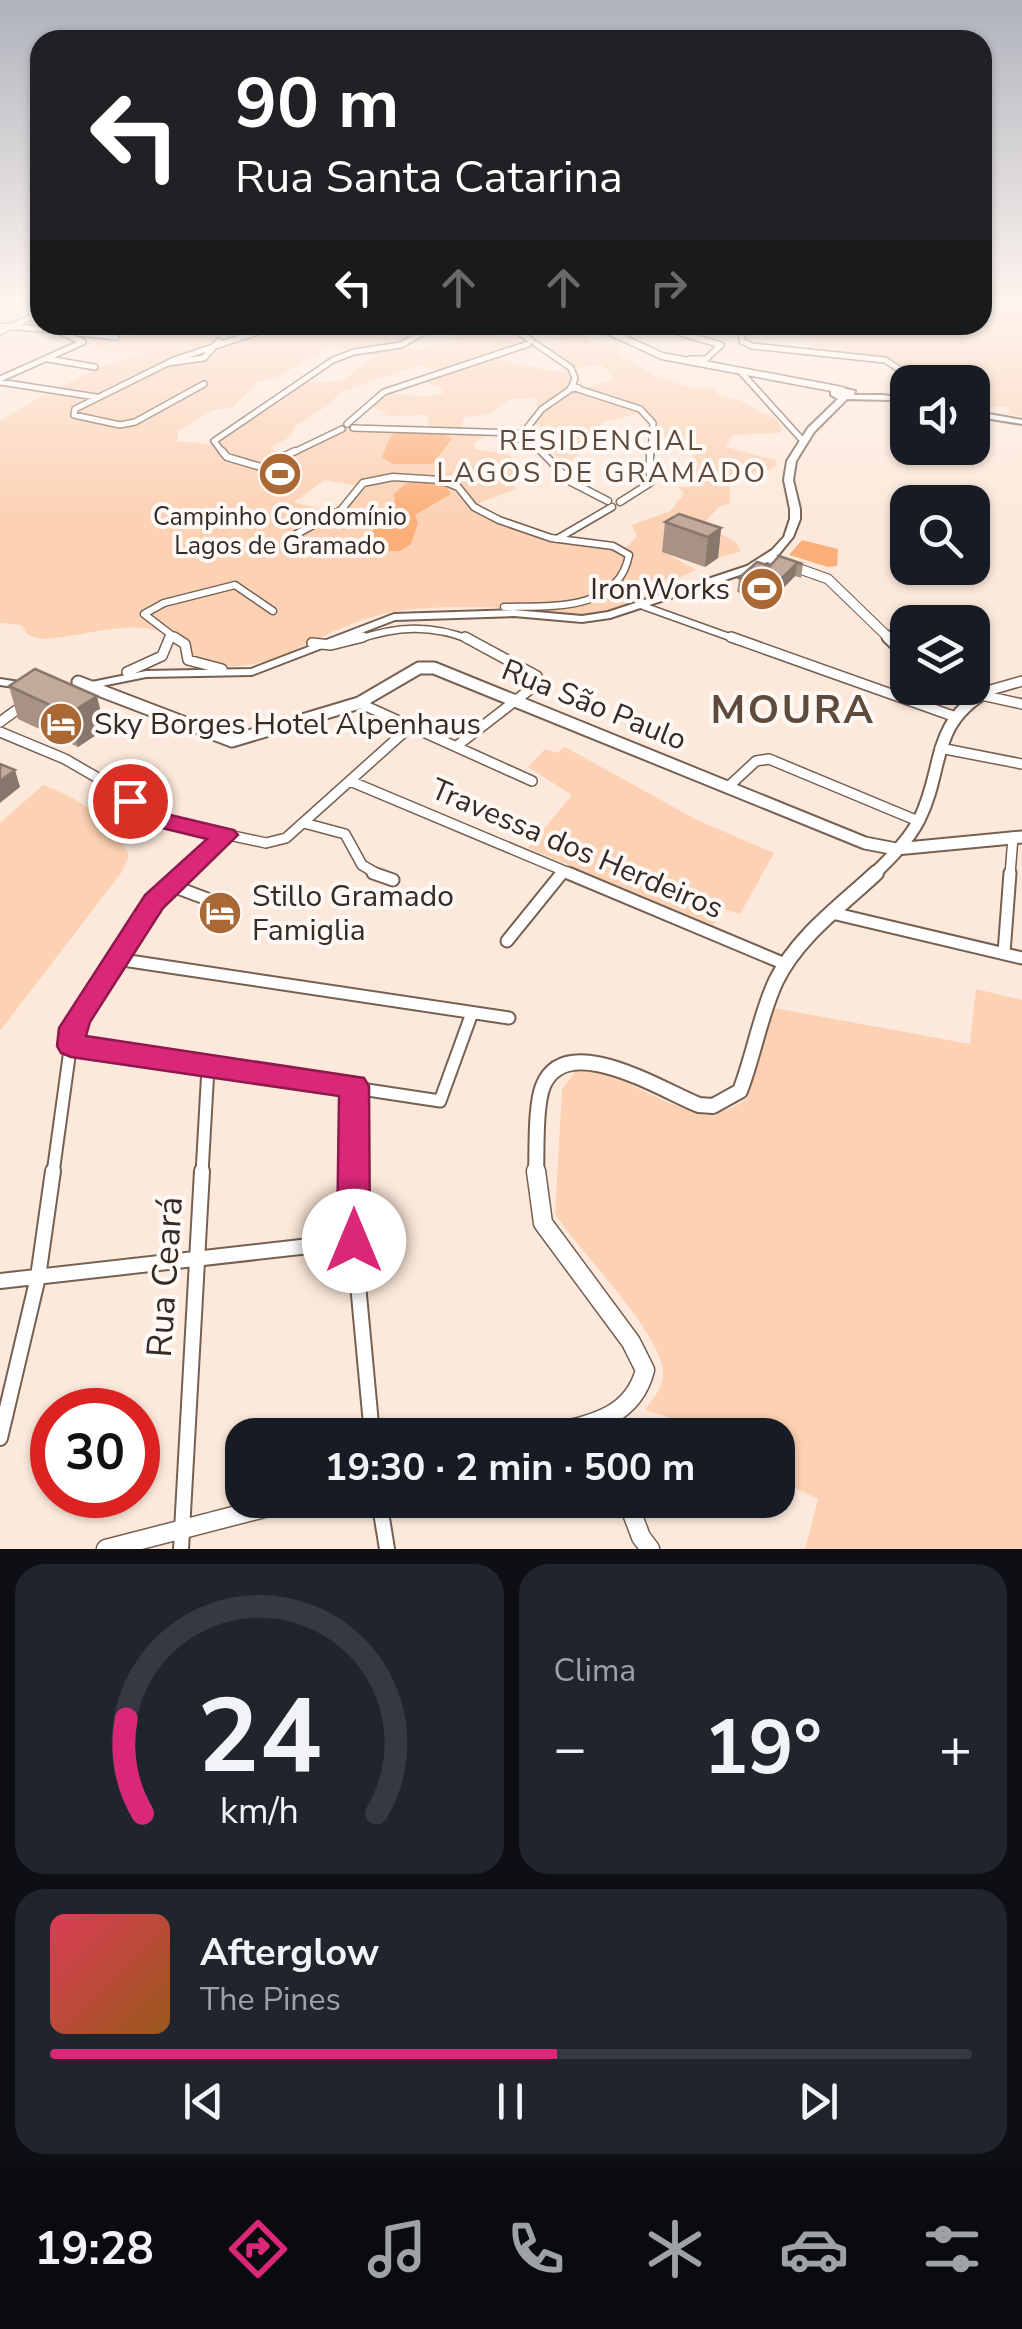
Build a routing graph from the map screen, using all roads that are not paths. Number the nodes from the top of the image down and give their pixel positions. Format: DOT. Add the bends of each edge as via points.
graph roads {
  1 [pos="132,377"];
  2 [pos="308,377"];
  3 [pos="428,377"];
  4 [pos="576,377"];
  5 [pos="746,377"];
  6 [pos="774,377"];
  7 [pos="0,381"];
  8 [pos="204,384"];
  9 [pos="574,388"];
  10 [pos="842,396"];
  11 [pos="877,396"];
  12 [pos="890,396"];
  13 [pos="96,397"];
  14 [pos="888,398"];
  15 [pos="990,416"];
  16 [pos="1022,422"];
  17 [pos="347,427"];
  18 [pos="522,436"];
  19 [pos="804,442"];
  20 [pos="613,503"];
  21 [pos="291,537"];
  22 [pos="557,539"];
  23 [pos="769,558"];
  24 [pos="643,606"];
  25 [pos="525,608"];
  26 [pos="273,610"];
  27 [pos="504,610"];
  28 [pos="555,617"];
  29 [pos="170,634"];
  30 [pos="890,638"];
  31 [pos="324,644"];
  32 [pos="222,669"];
  33 [pos="126,672"];
  34 [pos="78,682"];
  35 [pos="1022,682"];
  36 [pos="0,686"];
  37 [pos="94,686"];
  38 [pos="42,689"];
  39 [pos="990,689"];
  40 [pos="990,694"];
  41 [pos="517,700"];
  42 [pos="26,703"];
  43 [pos="359,703"];
  44 [pos="1022,704"];
  45 [pos="964,705"];
  46 [pos="952,716"];
  47 [pos="0,722"];
  48 [pos="412,726"];
  49 [pos="0,732"];
  50 [pos="458,746"];
  51 [pos="940,748"];
  52 [pos="1022,764"];
  53 [pos="532,781"];
  54 [pos="350,782"];
  55 [pos="729,786"];
  56 [pos="918,821"];
  57 [pos="304,823"];
  58 [pos="226,835"];
  59 [pos="1018,837"];
  60 [pos="896,849"];
  61 [pos="563,872"];
  62 [pos="393,880"];
  63 [pos="170,885"];
  64 [pos="231,908"];
  65 [pos="832,913"];
  66 [pos="507,940"];
  67 [pos="1004,954"];
  68 [pos="1022,958"];
  69 [pos="116,959"];
  70 [pos="785,964"];
  71 [pos="472,1013"];
  72 [pos="509,1018"];
  73 [pos="71,1046"];
  74 [pos="208,1068"];
  75 [pos="354,1086"];
  76 [pos="354,1241"];
  77 [pos="196,1260"];
  78 [pos="38,1276"];
  79 [pos="0,1281"];
  80 [pos="370,1418"];
  81 [pos="614,1418"];
  82 [pos="0,1438"];
  83 [pos="243,1518"];
  84 [pos="382,1518"];
  85 [pos="634,1518"];
  86 [pos="180,1540"];
  87 [pos="644,1545"];
  88 [pos="106,1549"];
  89 [pos="387,1549"];
  1 -- 13 [label="street"];
  2 -- 17 [label="street" via="214,441 228,457 261,467"];
  3 -- 17 [label="street" via="384,392"];
  4 -- 9 [label="street"];
  5 -- 19 [label="street"];
  6 -- 10 [label="street"];
  7 -- 13 [label="street"];
  8 -- 13 [label="street" via="120,426 74,415"];
  9 -- 18 [label="street" via="542,409"];
  9 -- 20 [label="street" via="640,409 653,423 650,483"];
  10 -- 11 [label="main road"];
  10 -- 14 [label="main road"];
  10 -- 19 [label="main road"];
  11 -- 12 [label="main road"];
  11 -- 14 [label="main road"];
  15 -- 16 [label="main road"];
  17 -- 18 [label="street"];
  18 -- 20 [label="street" via="571,482"];
  19 -- 23 [label="main road" via="788,471 793,526"];
  20 -- 22 [label="street"];
  21 -- 22 [label="street" via="341,510 363,483 392,477 448,482 489,516"];
  22 -- 25 [label="street" via="612,546 629,554 629,563 602,596"];
  23 -- 24 [label="main road"];
  23 -- 30 [label="street" via="828,578"];
  24 -- 28 [label="main road" via="596,618"];
  24 -- 46 [label="street"];
  25 -- 27 [label="main road"];
  25 -- 28 [label="main road"];
  26 -- 29 [label="street" via="243,588 224,587 144,614"];
  27 -- 28 [label="main road"];
  27 -- 31 [label="main road" via="394,618"];
  27 -- 31 [label="main road" via="392,612 359,621"];
  29 -- 32 [label="street" via="184,644 188,660"];
  29 -- 33 [label="street" via="160,660"];
  31 -- 32 [label="main road"];
  31 -- 37 [label="main road" via="252,672 158,673"];
  31 -- 41 [label="street" via="399,627 461,637 538,676"];
  32 -- 33 [label="main road"];
  33 -- 34 [label="main road"];
  34 -- 37 [label="street"];
  34 -- 38 [label="main road"];
  35 -- 39 [label="street"];
  36 -- 38 [label="main road"];
  37 -- 38 [label="main road"];
  37 -- 43 [label="street" via="227,740"];
  40 -- 44 [label="street"];
  41 -- 43 [label="street, Rua São Paulo" via="442,670 418,668"];
  41 -- 50 [label="street"];
  41 -- 55 [label="street, Rua São Paulo"];
  42 -- 47 [label="street"];
  43 -- 48 [label="street"];
  45 -- 46 [label="street"];
  46 -- 51 [label="street"];
  48 -- 50 [label="street"];
  48 -- 54 [label="street"];
  49 -- 58 [label="street" via="64,758 154,819"];
  50 -- 53 [label="street"];
  51 -- 52 [label="street"];
  51 -- 56 [label="street"];
  54 -- 57 [label="street"];
  54 -- 61 [label="street, Travessa dos Herdeiros"];
  55 -- 56 [label="street" via="756,760 769,759"];
  55 -- 60 [label="street, Rua São Paulo" via="847,838"];
  56 -- 60 [label="street"];
  57 -- 58 [label="street" via="274,843"];
  57 -- 62 [label="street" via="345,834 358,865"];
  58 -- 63 [label="street"];
  59 -- 60 [label="street, Rua São Paulo"];
  59 -- 67 [label="street"];
  60 -- 65 [label="street"];
  61 -- 66 [label="street"];
  61 -- 70 [label="street, Travessa dos Herdeiros"];
  63 -- 64 [label="street"];
  63 -- 69 [label="street"];
  65 -- 67 [label="street"];
  65 -- 70 [label="street"];
  67 -- 68 [label="street"];
  69 -- 71 [label="street"];
  69 -- 73 [label="street" via="73,1028"];
  70 -- 81 [label="street" via="766,1001 740,1091 713,1106 586,1059 554,1072 544,1085 537,1208 646,1370 635,1400"];
  71 -- 72 [label="street"];
  71 -- 75 [label="street" via="440,1101"];
  73 -- 74 [label="street"];
  73 -- 78 [label="street"];
  74 -- 75 [label="street"];
  74 -- 77 [label="street, Rua Ceará"];
  75 -- 76 [label="street"];
  76 -- 77 [label="street"];
  76 -- 80 [label="street"];
  77 -- 78 [label="street"];
  77 -- 86 [label="street, Rua Ceará"];
  78 -- 79 [label="street"];
  78 -- 82 [label="street"];
  83 -- 86 [label="street"];
  84 -- 89 [label="street"];
  85 -- 87 [label="street"];
  86 -- 88 [label="street"];
}
